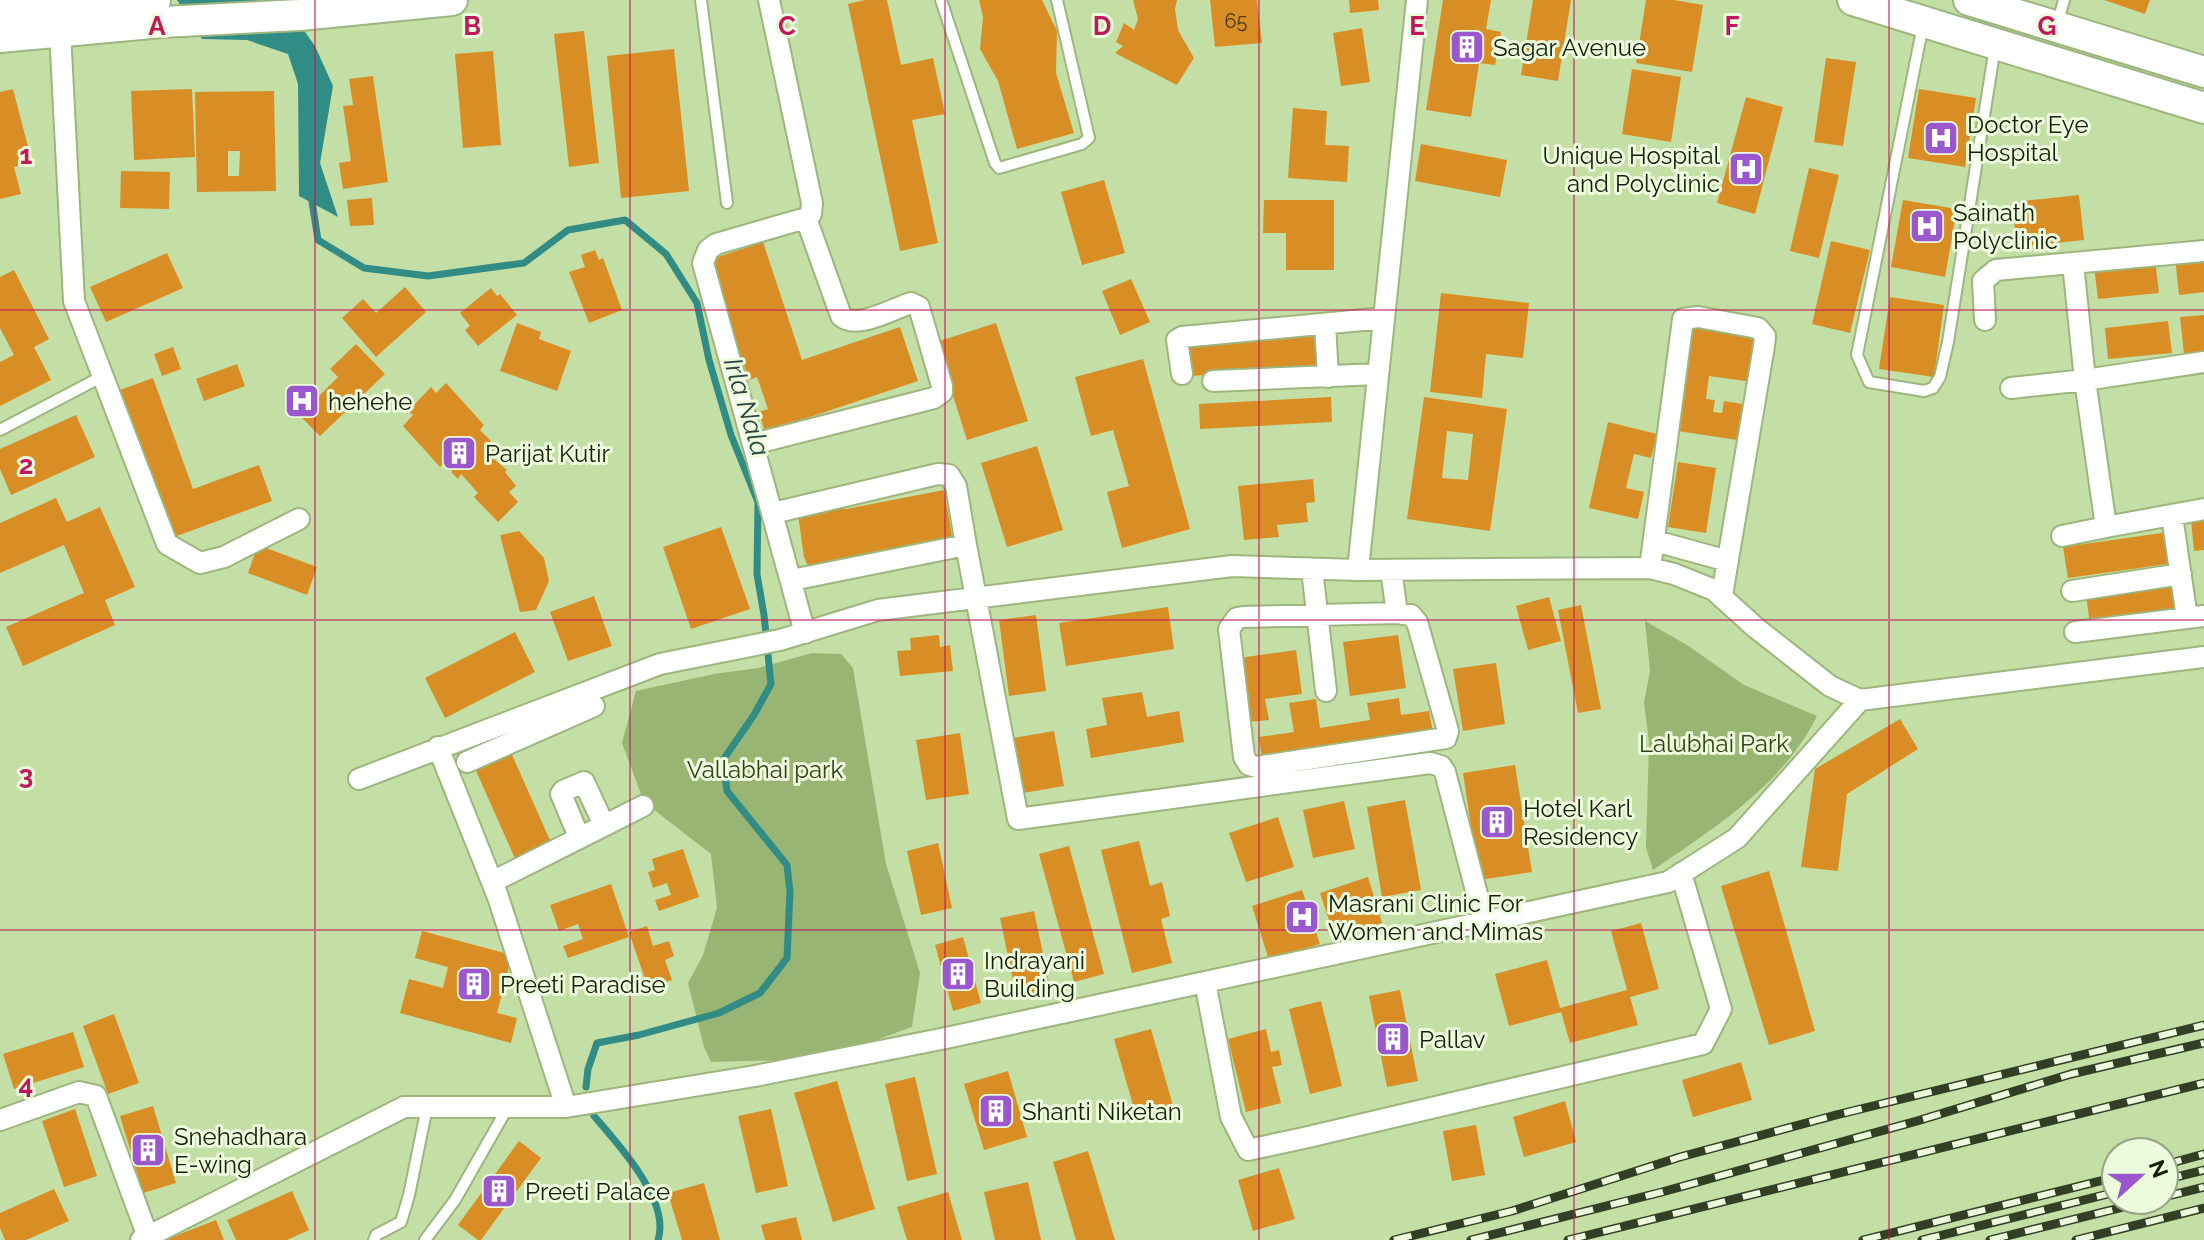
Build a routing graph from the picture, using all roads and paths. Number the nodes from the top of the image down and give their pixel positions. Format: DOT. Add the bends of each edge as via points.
graph roads {
  1 [pos="452,0"];
  2 [pos="701,0"];
  3 [pos="769,0"];
  4 [pos="941,0"];
  5 [pos="1057,0"];
  6 [pos="1417,0"];
  7 [pos="1853,0"];
  8 [pos="1969,0"];
  9 [pos="156,7"];
  10 [pos="2060,14"];
  11 [pos="0,15"];
  12 [pos="56,21"];
  13 [pos="1924,22"];
  14 [pos="0,37"];
  15 [pos="1996,45"];
  16 [pos="2204,72"];
  17 [pos="2204,108"];
  18 [pos="727,203"];
  19 [pos="806,218"];
  20 [pos="2204,251"];
  21 [pos="2073,263"];
  22 [pos="1384,318"];
  23 [pos="1985,320"];
  24 [pos="1325,324"];
  25 [pos="2204,362"];
  26 [pos="1182,374"];
  27 [pos="1378,374"];
  28 [pos="103,376"];
  29 [pos="1328,377"];
  30 [pos="2085,380"];
  31 [pos="1213,381"];
  32 [pos="2011,388"];
  33 [pos="0,430"];
  34 [pos="753,444"];
  35 [pos="2204,509"];
  36 [pos="773,513"];
  37 [pos="2172,516"];
  38 [pos="299,519"];
  39 [pos="2106,527"];
  40 [pos="2062,536"];
  41 [pos="1655,541"];
  42 [pos="966,545"];
  43 [pos="1709,556"];
  44 [pos="1650,568"];
  45 [pos="1312,569"];
  46 [pos="1358,570"];
  47 [pos="1391,570"];
  48 [pos="2181,574"];
  49 [pos="792,580"];
  50 [pos="1705,586"];
  51 [pos="2072,591"];
  52 [pos="975,598"];
  53 [pos="1397,613"];
  54 [pos="1316,615"];
  55 [pos="2195,617"];
  56 [pos="2075,632"];
  57 [pos="805,633"];
  58 [pos="2204,657"];
  59 [pos="1326,691"];
  60 [pos="1860,700"];
  61 [pos="579,705"];
  62 [pos="481,731"];
  63 [pos="438,747"];
  64 [pos="490,753"];
  65 [pos="1404,756"];
  66 [pos="467,762"];
  67 [pos="1328,767"];
  68 [pos="359,779"];
  69 [pos="643,806"];
  70 [pos="604,825"];
  71 [pos="579,837"];
  72 [pos="1681,873"];
  73 [pos="492,882"];
  74 [pos="1484,921"];
  75 [pos="1205,982"];
  76 [pos="427,1107"];
  77 [pos="508,1107"];
  78 [pos="566,1107"];
  79 [pos="0,1120"];
  80 [pos="144,1238"];
  81 [pos="374,1240"];
  82 [pos="425,1240"];
  1 -- 9 [label="main road" via="300,15"];
  2 -- 18 [label="lane"];
  3 -- 19 [label="street" via="812,203"];
  4 -- 5 [label="lane" via="999,168 1089,138"];
  6 -- 22 [label="street"];
  7 -- 13 [label="main road"];
  8 -- 10 [label="main road"];
  9 -- 12 [label="main road"];
  10 -- 16 [label="main road"];
  11 -- 12 [label="main road"];
  12 -- 14 [label="main road"];
  12 -- 28 [label="street" via="74,301"];
  13 -- 15 [label="main road"];
  13 -- 15 [label="lane" via="1857,355 1869,382 1924,391 1940,377"];
  15 -- 17 [label="main road"];
  19 -- 34 [label="street" via="716,244 704,257"];
  19 -- 34 [label="street" via="845,320 857,322 911,303 919,307 942,392"];
  20 -- 21 [label="street"];
  21 -- 23 [label="street" via="1988,274 1983,281"];
  21 -- 30 [label="street"];
  22 -- 24 [label="street"];
  22 -- 27 [label="street"];
  24 -- 26 [label="street" via="1182,337 1177,340"];
  24 -- 29 [label="street"];
  25 -- 30 [label="street"];
  27 -- 29 [label="street"];
  27 -- 46 [label="street"];
  28 -- 33 [label="lane"];
  28 -- 38 [label="street" via="167,544 200,563 224,557"];
  29 -- 31 [label="street"];
  30 -- 32 [label="street"];
  30 -- 39 [label="street"];
  34 -- 36 [label="street"];
  35 -- 37 [label="street"];
  36 -- 42 [label="street" via="944,473 956,486"];
  36 -- 49 [label="street"];
  37 -- 39 [label="street"];
  37 -- 48 [label="street"];
  39 -- 40 [label="street"];
  41 -- 43 [label="street"];
  41 -- 43 [label="street" via="1683,319 1758,328 1765,336 1764,346"];
  41 -- 44 [label="street"];
  42 -- 49 [label="street"];
  42 -- 52 [label="street"];
  43 -- 50 [label="street"];
  43 -- 50 [label="street"];
  44 -- 47 [label="street"];
  44 -- 50 [label="street"];
  45 -- 46 [label="street"];
  45 -- 52 [label="street" via="1232,566"];
  45 -- 54 [label="street"];
  46 -- 47 [label="street"];
  47 -- 53 [label="street"];
  48 -- 51 [label="street"];
  48 -- 55 [label="street"];
  49 -- 57 [label="street"];
  50 -- 60 [label="street" via="1830,686"];
  52 -- 57 [label="street" via="878,610"];
  52 -- 67 [label="street" via="1018,819"];
  53 -- 54 [label="street"];
  53 -- 65 [label="street" via="1417,622 1448,731 1446,738"];
  54 -- 59 [label="street"];
  54 -- 67 [label="street" via="1243,617 1229,629 1246,762 1256,767"];
  55 -- 56 [label="street"];
  57 -- 61 [label="street" via="660,664"];
  58 -- 60 [label="street"];
  60 -- 72 [label="street" via="1737,838"];
  61 -- 62 [label="street"];
  61 -- 64 [label="street"];
  62 -- 63 [label="street"];
  62 -- 64 [label="street"];
  63 -- 68 [label="street"];
  63 -- 73 [label="street"];
  64 -- 66 [label="street"];
  65 -- 67 [label="street"];
  65 -- 74 [label="street" via="1441,766 1445,772"];
  69 -- 70 [label="street"];
  70 -- 71 [label="street"];
  70 -- 71 [label="street" via="584,782 563,791"];
  71 -- 73 [label="street"];
  72 -- 74 [label="street" via="1668,882"];
  72 -- 75 [label="street" via="1721,1009 1703,1044 1304,1138 1248,1150 1231,1117"];
  73 -- 78 [label="street"];
  74 -- 75 [label="street"];
  75 -- 78 [label="street" via="770,1073"];
  76 -- 77 [label="street"];
  76 -- 80 [label="street" via="404,1107"];
  76 -- 81 [label="lane" via="401,1222"];
  77 -- 78 [label="street"];
  77 -- 82 [label="lane" via="455,1200"];
  79 -- 80 [label="street" via="79,1092 96,1096"];
}
